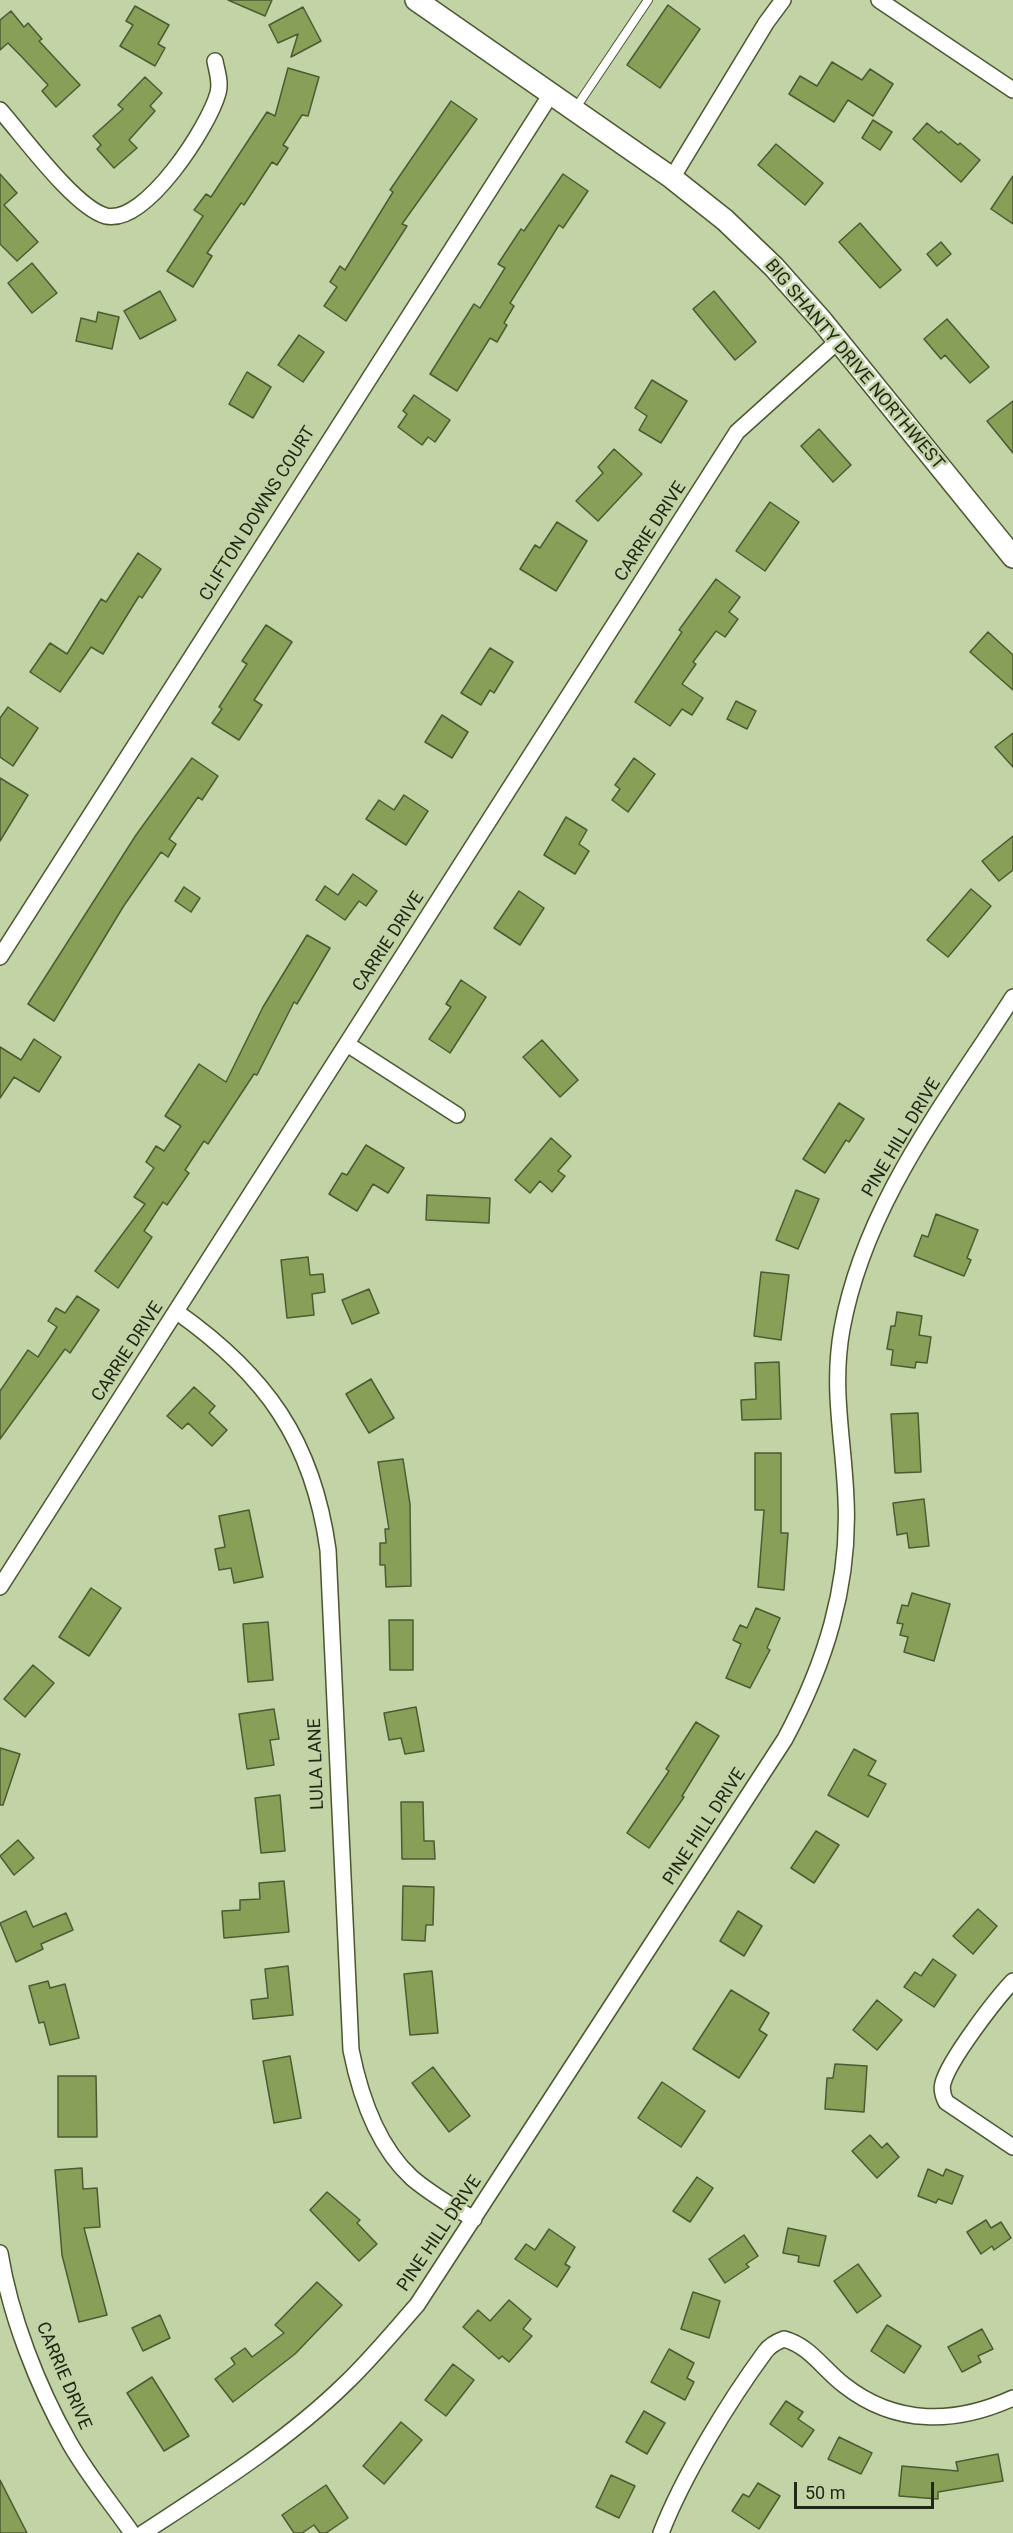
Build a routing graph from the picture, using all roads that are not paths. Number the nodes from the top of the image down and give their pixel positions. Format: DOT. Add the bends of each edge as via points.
graph roads {
  1 [pos="416,0"];
  2 [pos="648,0"];
  3 [pos="783,0"];
  4 [pos="879,0"];
  5 [pos="215,61"];
  6 [pos="1013,90"];
  7 [pos="551,94"];
  8 [pos="0,110"];
  9 [pos="574,110"];
  10 [pos="672,178"];
  11 [pos="838,340"];
  12 [pos="1013,557"];
  13 [pos="0,957"];
  14 [pos="1013,997"];
  15 [pos="347,1044"];
  16 [pos="457,1115"];
  17 [pos="177,1312"];
  18 [pos="0,1587"];
  19 [pos="1013,1981"];
  20 [pos="1013,2147"];
  21 [pos="474,2219"];
  22 [pos="0,2253"];
  23 [pos="1013,2398"];
  24 [pos="132,2533"];
  25 [pos="143,2533"];
  26 [pos="661,2533"];
  1 -- 7 [label="street, BIG SHANTY DRIVE NORTHWEST"];
  2 -- 9 [label="lane"];
  3 -- 10 [label="street"];
  4 -- 6 [label="street"];
  5 -- 8 [label="street" via="219,78 212,107 159,190 141,207 126,214 109,217 87,207"];
  7 -- 9 [label="street, BIG SHANTY DRIVE NORTHWEST"];
  7 -- 13 [label="street, CLIFTON DOWNS COURT"];
  9 -- 10 [label="street, BIG SHANTY DRIVE NORTHWEST"];
  10 -- 11 [label="street, BIG SHANTY DRIVE NORTHWEST" via="725,220 774,267"];
  11 -- 12 [label="street, BIG SHANTY DRIVE NORTHWEST"];
  11 -- 15 [label="street, CARRIE DRIVE" via="738,432"];
  14 -- 21 [label="street, PINE HILL DRIVE" via="885,1199 850,1292 842,1330 837,1408 846,1500 845,1551 833,1622 805,1702 749,1796"];
  15 -- 16 [label="street"];
  15 -- 17 [label="street, CARRIE DRIVE"];
  17 -- 18 [label="street, CARRIE DRIVE"];
  17 -- 21 [label="street, LULA LANE" via="218,1342 249,1372 285,1419 309,1467 322,1508 328,1550 349,2014 357,2082 372,2121 411,2176"];
  19 -- 20 [label="street" via="949,2070 942,2094 951,2106"];
  21 -- 25 [label="street, PINE HILL DRIVE" via="417,2305 347,2383 279,2439"];
  22 -- 24 [label="street, CARRIE DRIVE" via="28,2350 50,2404 70,2444"];
  23 -- 26 [label="street" via="987,2410 943,2418 900,2413 872,2403 845,2386 803,2345 784,2339 764,2353 734,2400 699,2457"];
}
